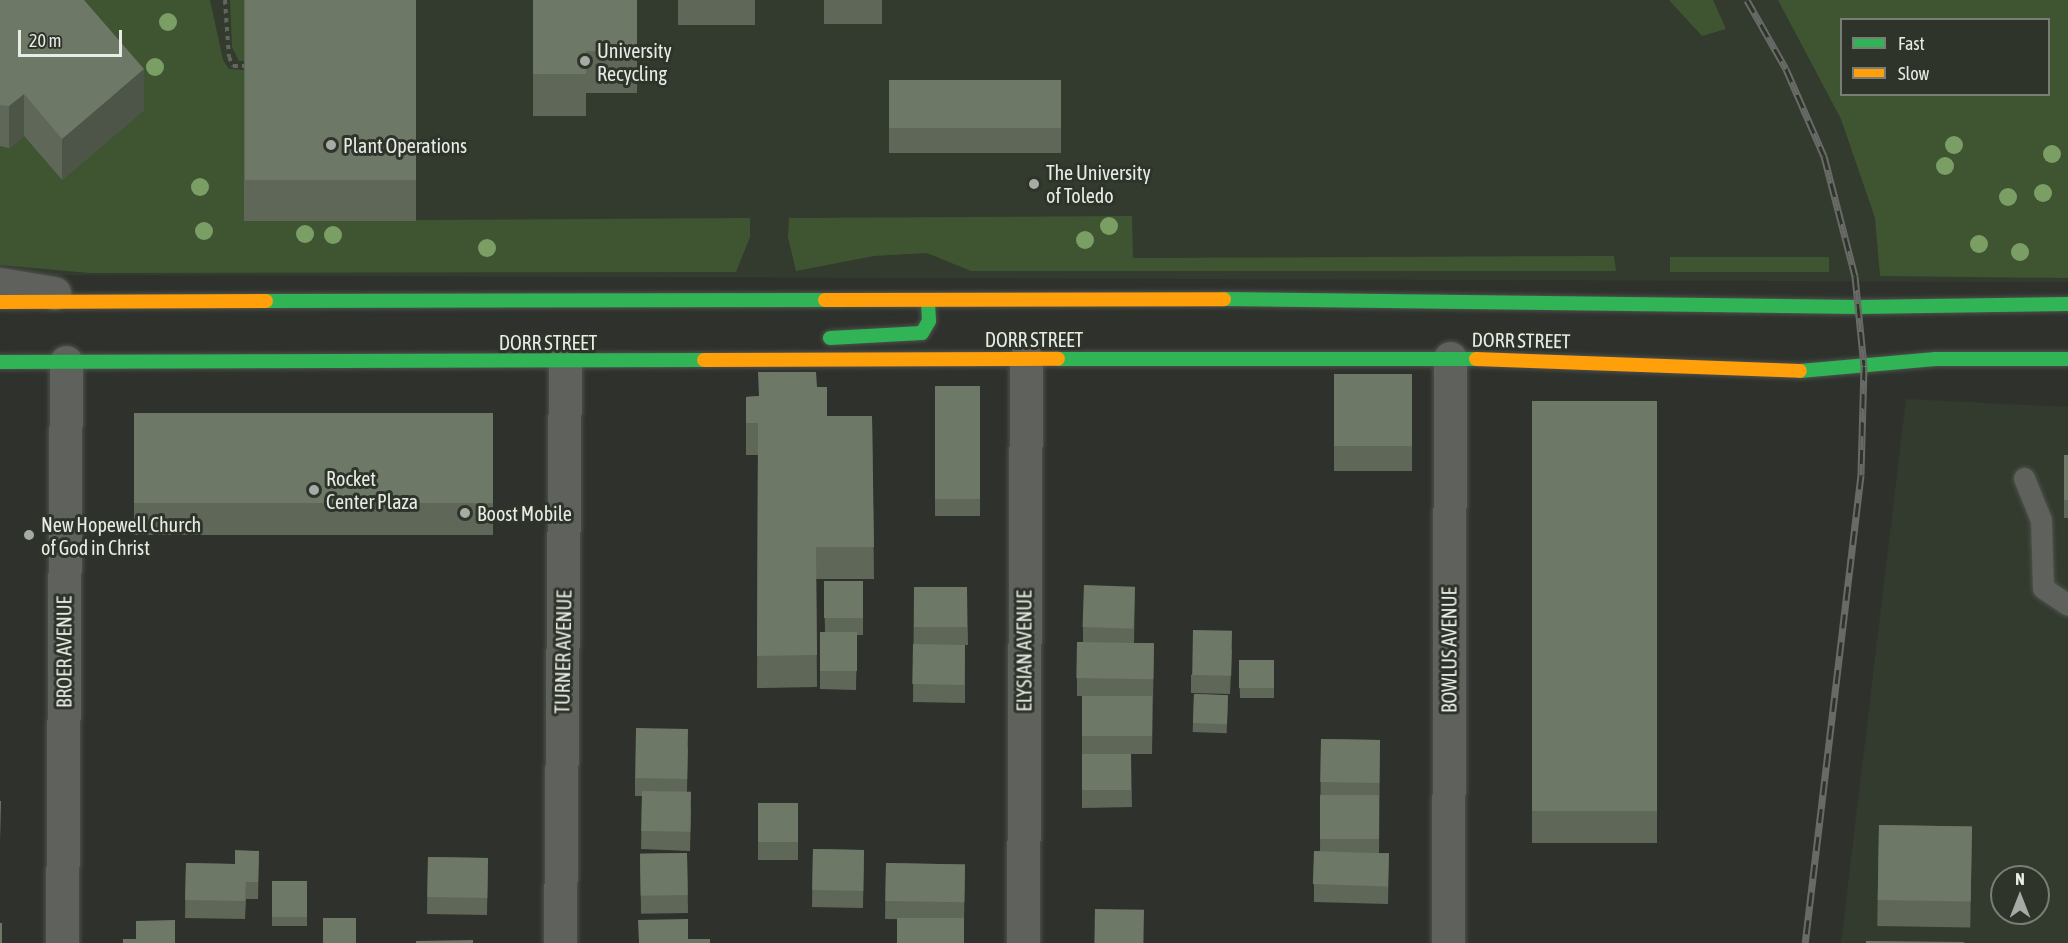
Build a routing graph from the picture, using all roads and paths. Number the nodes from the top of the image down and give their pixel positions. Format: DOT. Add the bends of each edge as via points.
graph roads {
  1 [pos="223,2"];
  2 [pos="245,66"];
  3 [pos="0,284"];
  4 [pos="88,300"];
  5 [pos="928,300"];
  6 [pos="0,302"];
  7 [pos="2068,304"];
  8 [pos="813,338"];
  9 [pos="730,344"];
  10 [pos="1026,358"];
  11 [pos="1450,358"];
  12 [pos="2068,358"];
  13 [pos="565,361"];
  14 [pos="0,362"];
  15 [pos="66,362"];
  16 [pos="2024,478"];
  17 [pos="2068,605"];
  18 [pos="62,943"];
  19 [pos="560,943"];
  20 [pos="1023,943"];
  21 [pos="1448,943"];
  1 -- 2 [label="path" via="233,66"];
  3 -- 4 [label="street"];
  4 -- 5 [label="main road, DORR STREET"];
  4 -- 6 [label="main road, DORR STREET"];
  5 -- 7 [label="main road, DORR STREET"];
  5 -- 8 [label="main road" via="928,327 918,334"];
  9 -- 13 [label="main road"];
  10 -- 11 [label="main road, DORR STREET"];
  10 -- 13 [label="main road, DORR STREET"];
  10 -- 20 [label="street, ELYSIAN AVENUE"];
  11 -- 12 [label="main road, DORR STREET" via="1795,370 1935,358"];
  11 -- 21 [label="street, BOWLUS AVENUE"];
  13 -- 15 [label="main road, DORR STREET"];
  13 -- 19 [label="street, TURNER AVENUE"];
  14 -- 15 [label="main road, DORR STREET"];
  15 -- 18 [label="street, BROER AVENUE"];
  16 -- 17 [label="lane" via="2041,520 2043,588"];
}
